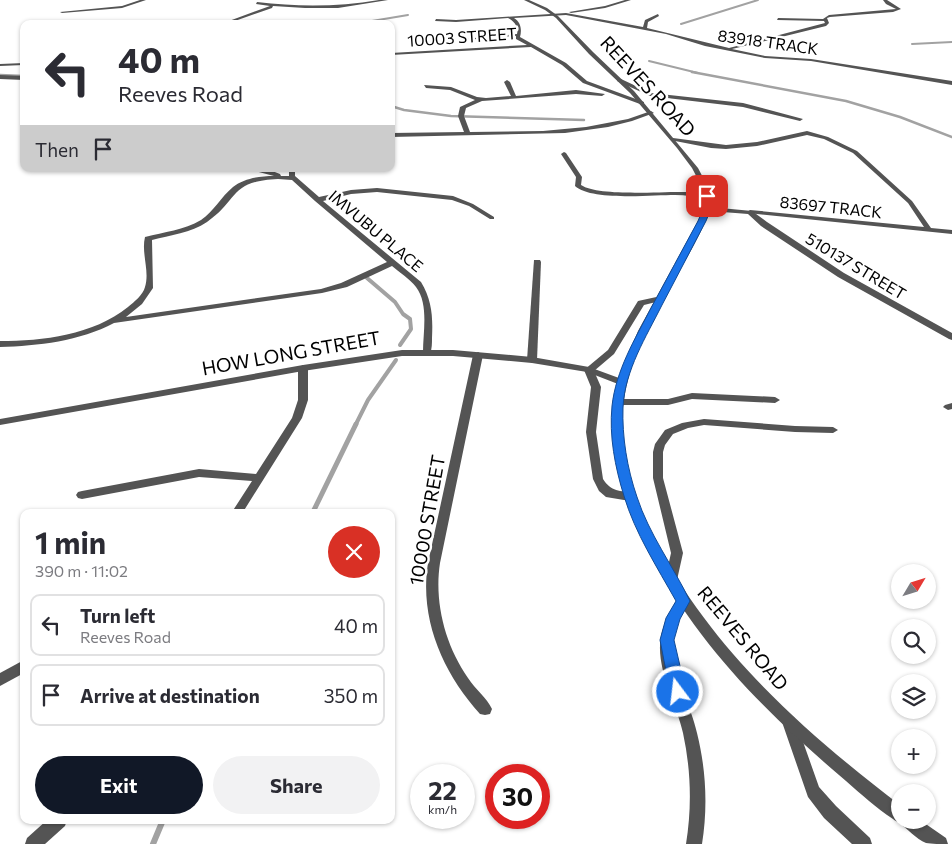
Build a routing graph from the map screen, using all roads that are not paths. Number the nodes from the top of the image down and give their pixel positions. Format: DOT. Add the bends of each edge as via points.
graph roads {
  1 [pos="144,0"];
  2 [pos="386,0"];
  3 [pos="526,0"];
  4 [pos="629,0"];
  5 [pos="885,0"];
  6 [pos="257,4"];
  7 [pos="274,6"];
  8 [pos="62,12"];
  9 [pos="558,14"];
  10 [pos="658,15"];
  11 [pos="535,16"];
  12 [pos="509,17"];
  13 [pos="778,19"];
  14 [pos="234,20"];
  15 [pos="436,20"];
  16 [pos="825,20"];
  17 [pos="516,21"];
  18 [pos="645,29"];
  19 [pos="518,35"];
  20 [pos="465,38"];
  21 [pos="535,46"];
  22 [pos="728,49"];
  23 [pos="395,54"];
  24 [pos="20,64"];
  25 [pos="0,65"];
  26 [pos="0,78"];
  27 [pos="20,78"];
  28 [pos="619,80"];
  29 [pos="508,82"];
  30 [pos="952,83"];
  31 [pos="426,86"];
  32 [pos="515,98"];
  33 [pos="629,99"];
  34 [pos="480,100"];
  35 [pos="642,103"];
  36 [pos="651,113"];
  37 [pos="800,119"];
  38 [pos="468,134"];
  39 [pos="395,136"];
  40 [pos="673,140"];
  41 [pos="564,154"];
  42 [pos="270,172"];
  43 [pos="293,172"];
  44 [pos="284,177"];
  45 [pos="294,178"];
  46 [pos="707,196"];
  47 [pos="317,200"];
  48 [pos="707,209"];
  49 [pos="750,212"];
  50 [pos="492,218"];
  51 [pos="929,230"];
  52 [pos="952,232"];
  53 [pos="537,262"];
  54 [pos="392,263"];
  55 [pos="661,298"];
  56 [pos="110,322"];
  57 [pos="952,337"];
  58 [pos="0,344"];
  59 [pos="427,352"];
  60 [pos="478,355"];
  61 [pos="532,360"];
  62 [pos="303,368"];
  63 [pos="589,370"];
  64 [pos="622,382"];
  65 [pos="775,400"];
  66 [pos="618,402"];
  67 [pos="0,422"];
  68 [pos="833,430"];
  69 [pos="260,478"];
  70 [pos="82,494"];
  71 [pos="630,497"];
  72 [pos="240,509"];
  73 [pos="671,580"];
  74 [pos="683,601"];
  75 [pos="20,668"];
  76 [pos="0,680"];
  77 [pos="485,709"];
  78 [pos="789,722"];
  79 [pos="891,808"];
  80 [pos="55,824"];
  81 [pos="919,829"];
  82 [pos="33,844"];
  83 [pos="694,844"];
  84 [pos="864,844"];
  85 [pos="940,844"];
  1 -- 8 [label="street" via="122,7"];
  2 -- 7 [label="street" via="344,6"];
  3 -- 9 [label="street, REEVES ROAD"];
  4 -- 9 [label="street"];
  5 -- 16 [label="street" via="899,9 831,15"];
  6 -- 7 [label="street"];
  7 -- 14 [label="street"];
  9 -- 11 [label="street"];
  9 -- 18 [label="street, 83918 TRACK"];
  9 -- 28 [label="street, REEVES ROAD"];
  10 -- 18 [label="street" via="646,21"];
  11 -- 12 [label="street"];
  11 -- 17 [label="street"];
  12 -- 15 [label="street" via="456,22"];
  12 -- 17 [label="street"];
  13 -- 16 [label="street"];
  16 -- 22 [label="street" via="827,23 824,25"];
  17 -- 19 [label="street" via="520,31"];
  18 -- 22 [label="street, 83918 TRACK"];
  19 -- 20 [label="street"];
  19 -- 21 [label="street"];
  21 -- 23 [label="street, 10003 STREET"];
  21 -- 33 [label="street" via="585,82"];
  22 -- 30 [label="street, 83918 TRACK" via="768,58 820,62"];
  24 -- 25 [label="street"];
  26 -- 27 [label="street"];
  28 -- 35 [label="street, REEVES ROAD"];
  28 -- 37 [label="street" via="650,94 743,105"];
  29 -- 32 [label="street"];
  31 -- 34 [label="street" via="451,89"];
  32 -- 33 [label="street" via="584,92"];
  32 -- 34 [label="street"];
  33 -- 35 [label="street"];
  34 -- 38 [label="street" via="463,107 461,116"];
  35 -- 36 [label="street, REEVES ROAD"];
  36 -- 38 [label="street" via="619,124 583,130 547,134"];
  36 -- 40 [label="street, REEVES ROAD"];
  38 -- 39 [label="street"];
  40 -- 46 [label="street, REEVES ROAD" via="695,168"];
  40 -- 51 [label="street" via="726,147 807,133 826,138 855,152 910,202"];
  41 -- 46 [label="street" via="579,177 578,186 584,190"];
  42 -- 44 [label="street"];
  43 -- 45 [label="street"];
  44 -- 45 [label="street"];
  44 -- 56 [label="street" via="242,185 201,223 148,239 149,287 137,304"];
  45 -- 47 [label="street, IMVUBU PLACE"];
  46 -- 48 [label="street, REEVES ROAD"];
  47 -- 50 [label="street" via="377,190 453,198"];
  47 -- 54 [label="street, IMVUBU PLACE"];
  48 -- 49 [label="street, 83697 TRACK"];
  48 -- 55 [label="street, REEVES ROAD"];
  49 -- 51 [label="street, 83697 TRACK"];
  49 -- 57 [label="street, 510137 STREET" via="841,275"];
  51 -- 52 [label="street, 83697 TRACK"];
  53 -- 61 [label="street"];
  54 -- 56 [label="street" via="322,291"];
  54 -- 59 [label="street, IMVUBU PLACE" via="424,292 428,303"];
  55 -- 63 [label="street" via="641,303 610,352"];
  55 -- 64 [label="street, REEVES ROAD" via="631,355"];
  56 -- 58 [label="street" via="50,341"];
  59 -- 60 [label="street, HOW LONG STREET"];
  59 -- 62 [label="street, HOW LONG STREET"];
  60 -- 61 [label="street, HOW LONG STREET"];
  60 -- 77 [label="street, 10000 STREET" via="432,584 440,634 448,658 463,683"];
  61 -- 63 [label="street, HOW LONG STREET"];
  62 -- 67 [label="street, HOW LONG STREET"];
  62 -- 69 [label="street" via="300,410"];
  63 -- 64 [label="street, HOW LONG STREET"];
  63 -- 71 [label="street" via="596,387 591,432 598,480 610,494"];
  64 -- 66 [label="street, REEVES ROAD"];
  65 -- 66 [label="street" via="692,396 668,402"];
  66 -- 71 [label="street, REEVES ROAD" via="618,436"];
  68 -- 73 [label="street" via="704,422 686,424 669,432 658,452 658,478 677,553"];
  69 -- 70 [label="street" via="199,473"];
  69 -- 72 [label="street"];
  71 -- 73 [label="street, REEVES ROAD"];
  73 -- 74 [label="street, REEVES ROAD"];
  74 -- 78 [label="street, REEVES ROAD" via="735,665"];
  74 -- 83 [label="street" via="673,618 667,640 696,773"];
  75 -- 76 [label="street"];
  78 -- 79 [label="street, REEVES ROAD"];
  78 -- 84 [label="street" via="813,792"];
  80 -- 82 [label="street"];
  81 -- 85 [label="street"];
}
